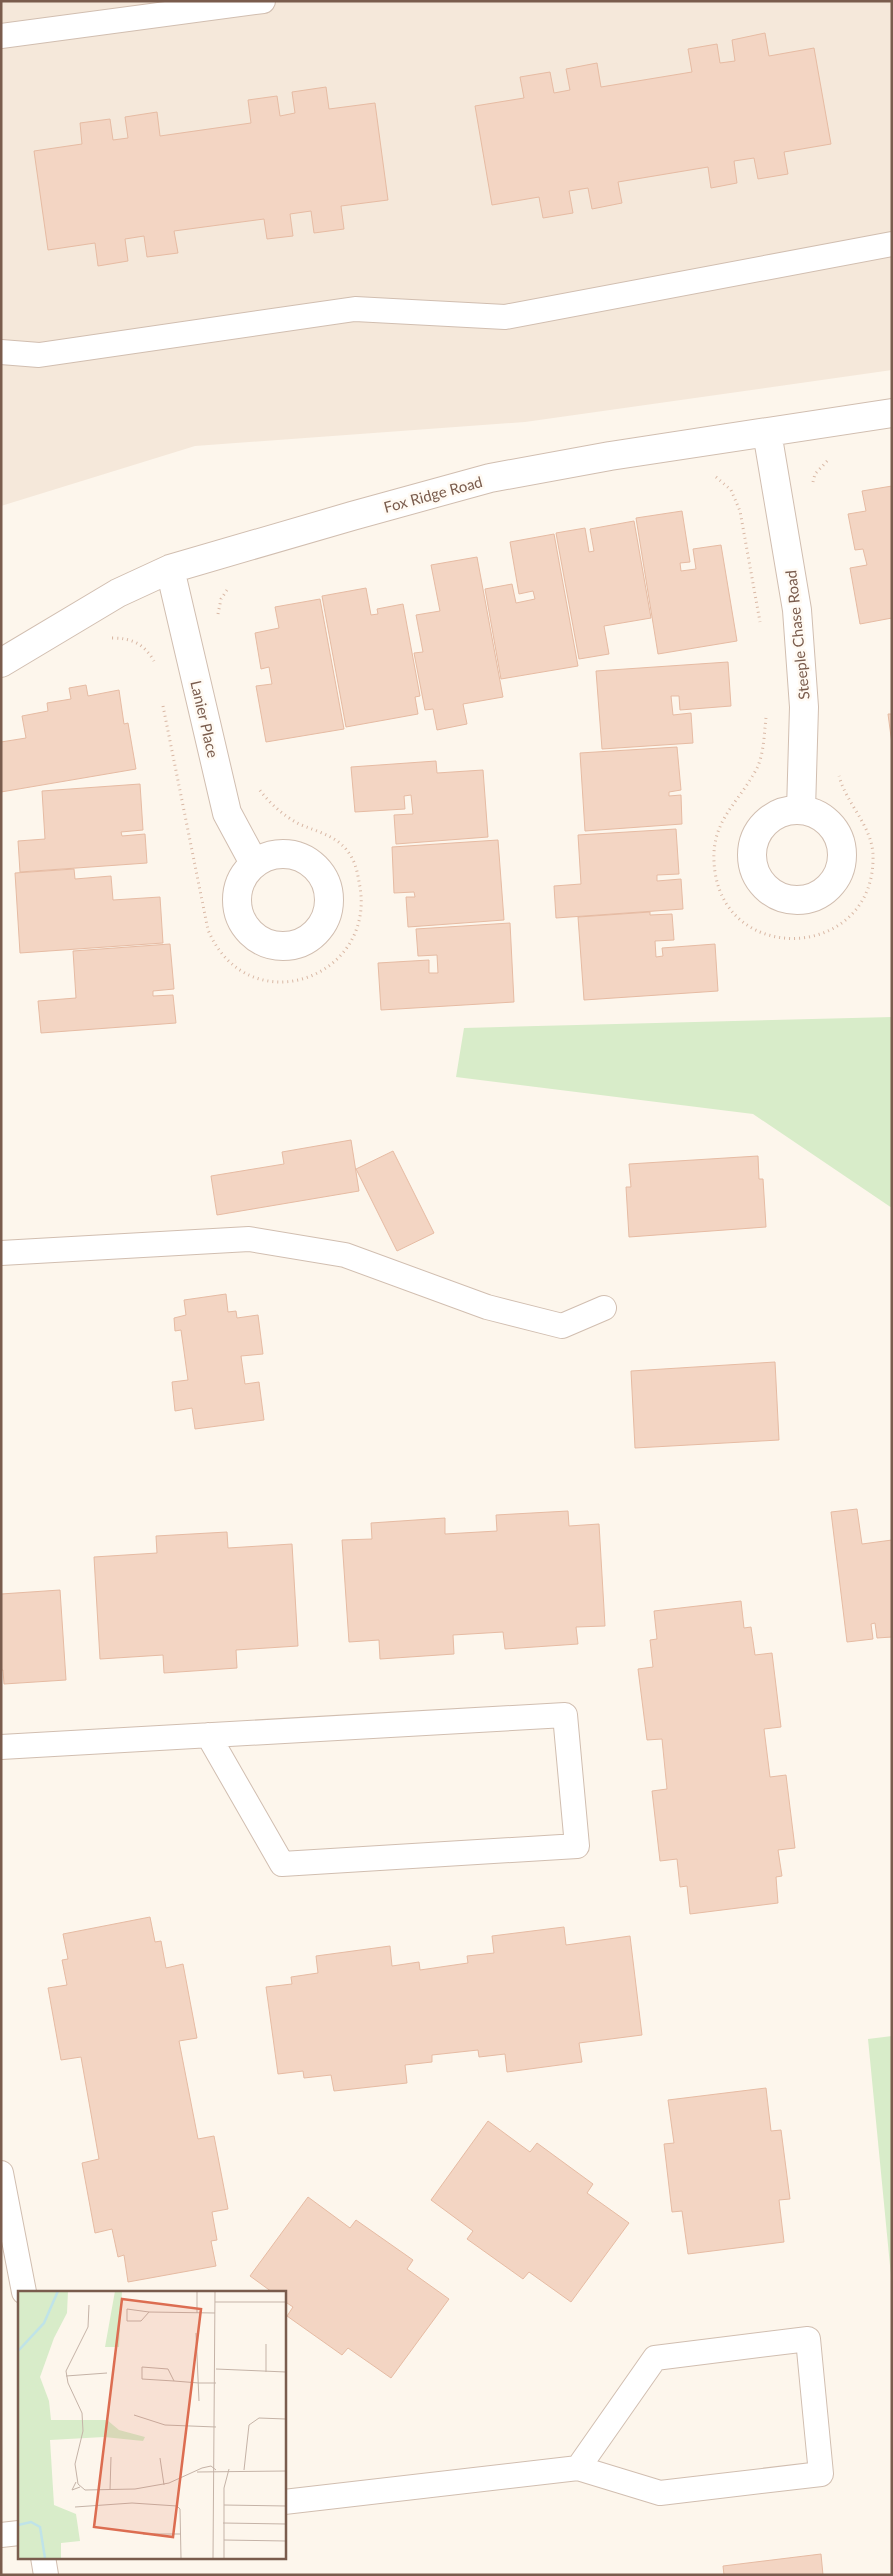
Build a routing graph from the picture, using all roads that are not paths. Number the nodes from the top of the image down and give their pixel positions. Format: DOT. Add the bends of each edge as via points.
graph roads {
  1 [pos="263,1"];
  2 [pos="1,36"];
  3 [pos="892,244"];
  4 [pos="1,352"];
  5 [pos="892,413"];
  6 [pos="767,432"];
  7 [pos="170,569"];
  8 [pos="1,663"];
  9 [pos="801,810"];
  10 [pos="254,863"];
  11 [pos="1,1253"];
  12 [pos="604,1308"];
  13 [pos="208,1735"];
  14 [pos="1,1747"];
  15 [pos="1,2173"];
  16 [pos="24,2291"];
  17 [pos="578,2468"];
  18 [pos="285,2502"];
  19 [pos="18,2533"];
  20 [pos="1,2535"];
  21 [pos="43,2558"];
  22 [pos="46,2575"];
  1 -- 2 [label="lane"];
  3 -- 4 [label="lane" via="505,317 355,309 39,355"];
  5 -- 6 [label="street, Fox Ridge Road"];
  6 -- 7 [label="street, Fox Ridge Road" via="490,478"];
  6 -- 9 [label="street, Steeple Chase Road" via="797,610 804,707"];
  7 -- 8 [label="street, Fox Ridge Road" via="118,593"];
  7 -- 10 [label="street, Lanier Place" via="227,813"];
  11 -- 12 [label="lane" via="249,1238 345,1255 487,1306 562,1326"];
  13 -- 13 [label="lane" via="565,1715 577,1846 282,1864"];
  13 -- 14 [label="lane"];
  15 -- 16 [label="lane"];
  17 -- 17 [label="lane" via="655,2358 808,2339 821,2474 660,2494"];
  17 -- 18 [label="lane"];
  19 -- 20 [label="lane"];
  21 -- 22 [label="lane"];
}
